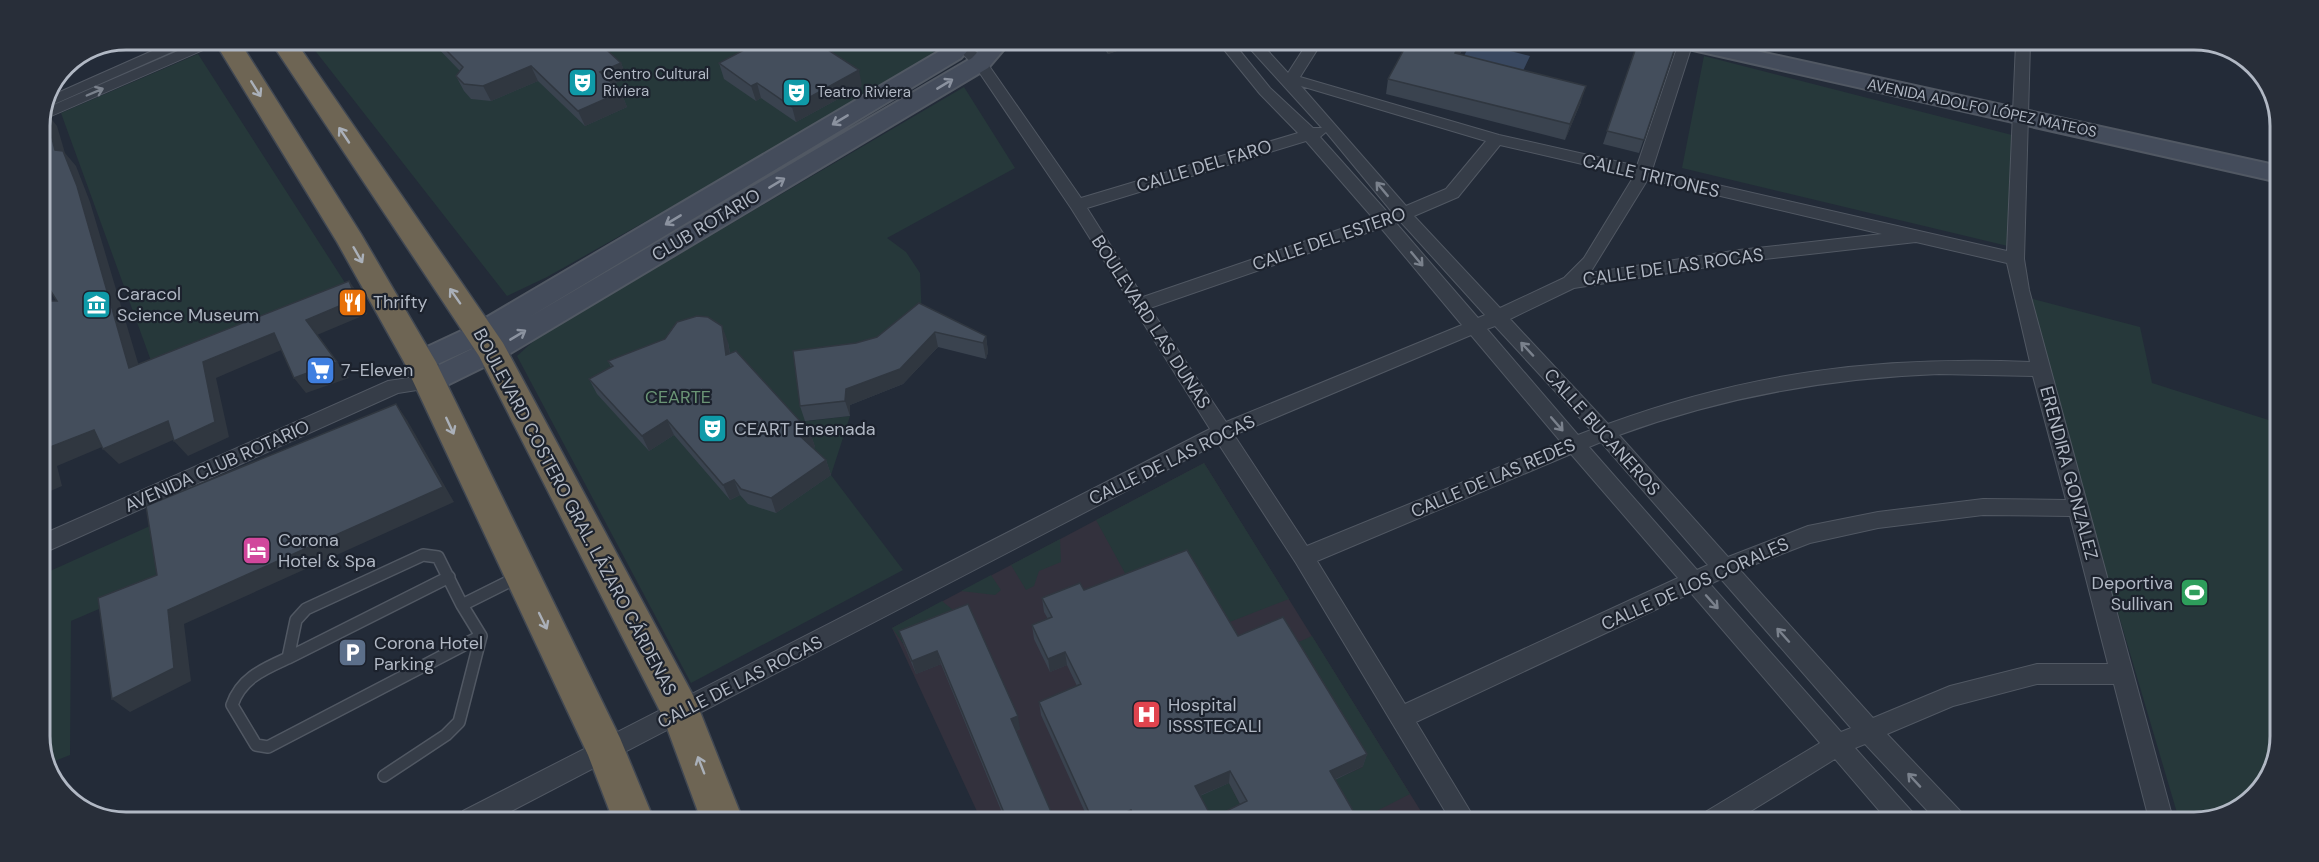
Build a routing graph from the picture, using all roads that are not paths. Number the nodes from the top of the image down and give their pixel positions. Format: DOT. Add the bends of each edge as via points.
graph roads {
  1 [pos="165,50"];
  2 [pos="192,50"];
  3 [pos="232,50"];
  4 [pos="288,50"];
  5 [pos="955,50"];
  6 [pos="968,50"];
  7 [pos="992,50"];
  8 [pos="1231,50"];
  9 [pos="1259,50"];
  10 [pos="1310,50"];
  11 [pos="1682,50"];
  12 [pos="1725,50"];
  13 [pos="1784,50"];
  14 [pos="2023,50"];
  15 [pos="980,63"];
  16 [pos="1290,81"];
  17 [pos="1265,91"];
  18 [pos="54,99"];
  19 [pos="2022,110"];
  20 [pos="51,111"];
  21 [pos="1331,128"];
  22 [pos="1309,134"];
  23 [pos="1496,139"];
  24 [pos="2269,158"];
  25 [pos="2269,172"];
  26 [pos="1643,174"];
  27 [pos="1077,205"];
  28 [pos="1394,217"];
  29 [pos="1917,236"];
  30 [pos="2015,259"];
  31 [pos="1570,282"];
  32 [pos="1139,305"];
  33 [pos="1498,317"];
  34 [pos="1474,327"];
  35 [pos="487,342"];
  36 [pos="2041,369"];
  37 [pos="425,372"];
  38 [pos="1222,432"];
  39 [pos="1604,432"];
  40 [pos="1574,444"];
  41 [pos="2079,508"];
  42 [pos="50,541"];
  43 [pos="1303,557"];
  44 [pos="1722,568"];
  45 [pos="521,576"];
  46 [pos="449,577"];
  47 [pos="1694,582"];
  48 [pos="462,605"];
  49 [pos="481,636"];
  50 [pos="288,658"];
  51 [pos="2121,674"];
  52 [pos="681,712"];
  53 [pos="1400,718"];
  54 [pos="1867,729"];
  55 [pos="1839,744"];
  56 [pos="606,751"];
  57 [pos="384,776"];
  58 [pos="486,812"];
  59 [pos="631,812"];
  60 [pos="719,812"];
  61 [pos="1458,812"];
  62 [pos="1727,812"];
  63 [pos="1897,812"];
  64 [pos="1945,812"];
  65 [pos="2159,812"];
  1 -- 18 [label="lane"];
  20 -- 2 [label="lane, one-way"];
  3 -- 37 [label="highway, one-way" via="351,241"];
  35 -- 4 [label="highway, BOULEVARD COSTERO GRAL. LÁZARO CÁRDENAS, one-way"];
  5 -- 35 [label="main road, CLUB ROTARIO, one-way"];
  6 -- 15 [label="street, BOULEVARD LAS DUNAS"];
  7 -- 15 [label="main road, CLUB ROTARIO"];
  8 -- 17 [label="street, CALLE BUCANEROS"];
  9 -- 16 [label="street, CALLE BUCANEROS"];
  10 -- 16 [label="street"];
  11 -- 26 [label="street"];
  12 -- 19 [label="main road, AVENIDA ADOLFO LÓPEZ MATEOS"];
  13 -- 19 [label="main road, AVENIDA ADOLFO LÓPEZ MATEOS"];
  14 -- 19 [label="street, ERENDIRA GONZALEZ"];
  15 -- 27 [label="street, BOULEVARD LAS DUNAS"];
  35 -- 15 [label="main road, CLUB ROTARIO, one-way"];
  16 -- 17 [label="street"];
  16 -- 21 [label="street, CALLE BUCANEROS"];
  16 -- 23 [label="street, CALLE TRITONES"];
  17 -- 22 [label="street, CALLE BUCANEROS"];
  19 -- 24 [label="main road, AVENIDA ADOLFO LÓPEZ MATEOS"];
  19 -- 25 [label="main road, AVENIDA ADOLFO LÓPEZ MATEOS"];
  19 -- 30 [label="street, ERENDIRA GONZALEZ"];
  21 -- 22 [label="street, CALLE DEL FARO"];
  28 -- 21 [label="street, CALLE BUCANEROS, one-way"];
  22 -- 27 [label="street, CALLE DEL FARO"];
  22 -- 28 [label="street, CALLE BUCANEROS"];
  23 -- 26 [label="street, CALLE TRITONES"];
  23 -- 28 [label="street, CALLE DEL ESTERO" via="1452,193"];
  26 -- 29 [label="street, CALLE TRITONES"];
  26 -- 31 [label="street" via="1590,262"];
  27 -- 32 [label="street, BOULEVARD LAS DUNAS"];
  28 -- 32 [label="street, CALLE DEL ESTERO"];
  28 -- 33 [label="street, CALLE BUCANEROS"];
  28 -- 34 [label="street, CALLE BUCANEROS, one-way"];
  29 -- 30 [label="street, CALLE TRITONES"];
  29 -- 31 [label="street, CALLE DE LAS ROCAS" via="1738,256"];
  30 -- 36 [label="street, ERENDIRA GONZALEZ"];
  31 -- 33 [label="street, CALLE DE LAS ROCAS"];
  32 -- 38 [label="street, BOULEVARD LAS DUNAS"];
  33 -- 34 [label="street, CALLE DE LAS ROCAS"];
  39 -- 33 [label="street, CALLE BUCANEROS, one-way"];
  34 -- 38 [label="street, CALLE DE LAS ROCAS"];
  34 -- 40 [label="street, CALLE BUCANEROS, one-way"];
  35 -- 37 [label="main road, CLUB ROTARIO"];
  35 -- 52 [label="highway, BOULEVARD COSTERO GRAL. LÁZARO CÁRDENAS"];
  36 -- 39 [label="street, CALLE DE LAS REDES" via="1958,366 1866,370 1769,384 1685,405"];
  36 -- 41 [label="street, ERENDIRA GONZALEZ"];
  37 -- 42 [label="street, AVENIDA CLUB ROTARIO"];
  37 -- 45 [label="highway, one-way"];
  38 -- 43 [label="street, BOULEVARD LAS DUNAS"];
  38 -- 52 [label="street, CALLE DE LAS ROCAS"];
  39 -- 40 [label="street, CALLE DE LAS REDES"];
  39 -- 44 [label="street, CALLE BUCANEROS"];
  40 -- 43 [label="street, CALLE DE LAS REDES"];
  40 -- 47 [label="street, CALLE BUCANEROS"];
  41 -- 44 [label="street, CALLE DE LOS CORALES" via="1983,507 1878,520 1808,535"];
  41 -- 51 [label="street, ERENDIRA GONZALEZ"];
  43 -- 53 [label="street, BOULEVARD LAS DUNAS"];
  44 -- 47 [label="street, CALLE DE LOS CORALES"];
  54 -- 44 [label="street, CALLE BUCANEROS, one-way"];
  45 -- 48 [label="lane"];
  45 -- 56 [label="highway, one-way"];
  46 -- 48 [label="lane"];
  46 -- 50 [label="lane"];
  46 -- 50 [label="lane" via="438,557 423,555 306,609 296,620"];
  47 -- 53 [label="street, CALLE DE LOS CORALES"];
  47 -- 55 [label="street, CALLE BUCANEROS, one-way"];
  48 -- 49 [label="lane"];
  49 -- 50 [label="lane" via="282,742 268,747 256,745 232,705 235,693 244,680"];
  49 -- 57 [label="lane" via="459,722"];
  51 -- 54 [label="street" via="2037,674 1950,696"];
  51 -- 65 [label="street, ERENDIRA GONZALEZ"];
  52 -- 56 [label="street, CALLE DE LAS ROCAS"];
  60 -- 52 [label="highway, BOULEVARD COSTERO GRAL. LÁZARO CÁRDENAS, one-way"];
  53 -- 61 [label="street, BOULEVARD LAS DUNAS"];
  54 -- 55 [label="street"];
  64 -- 54 [label="street, CALLE BUCANEROS, one-way"];
  55 -- 62 [label="street"];
  55 -- 63 [label="street, CALLE BUCANEROS"];
  56 -- 58 [label="street, CALLE DE LAS ROCAS"];
  56 -- 59 [label="highway"];
}
